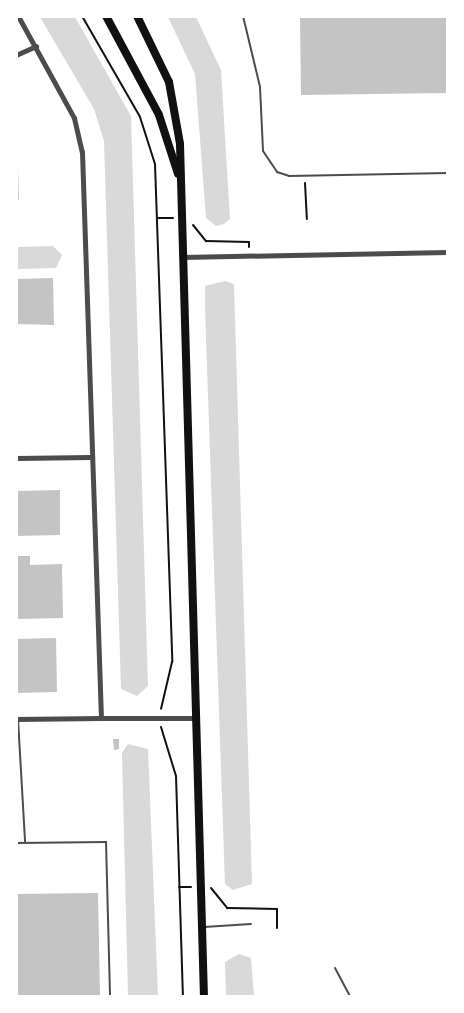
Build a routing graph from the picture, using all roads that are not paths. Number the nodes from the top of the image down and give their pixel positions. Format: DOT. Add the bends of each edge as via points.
graph roads {
  1 [pos="18,16"];
  2 [pos="106,16"];
  3 [pos="137,16"];
  4 [pos="243,16"];
  5 [pos="36,46"];
  6 [pos="16,55"];
  7 [pos="447,173"];
  8 [pos="178,174"];
  9 [pos="447,252"];
  10 [pos="180,256"];
  11 [pos="91,457"];
  12 [pos="16,458"];
  13 [pos="101,718"];
  14 [pos="192,718"];
  15 [pos="17,719"];
  16 [pos="16,843"];
  17 [pos="26,843"];
  18 [pos="251,924"];
  19 [pos="201,927"];
  20 [pos="335,968"];
  21 [pos="110,996"];
  22 [pos="204,996"];
  23 [pos="350,996"];
  1 -- 5 [label="street"];
  2 -- 8 [label="main road" via="159,115"];
  3 -- 8 [label="main road" via="173,94"];
  4 -- 7 [label="lane" via="260,87 267,164 289,176"];
  5 -- 6 [label="street"];
  5 -- 11 [label="street" via="74,118 82,152"];
  8 -- 10 [label="main road"];
  9 -- 10 [label="street"];
  10 -- 14 [label="main road"];
  11 -- 12 [label="street"];
  11 -- 13 [label="street"];
  13 -- 14 [label="street"];
  13 -- 15 [label="street"];
  14 -- 19 [label="main road"];
  15 -- 17 [label="lane"];
  16 -- 17 [label="lane"];
  17 -- 21 [label="lane" via="106,842"];
  18 -- 19 [label="lane"];
  19 -- 22 [label="main road"];
  20 -- 23 [label="lane"];
}
